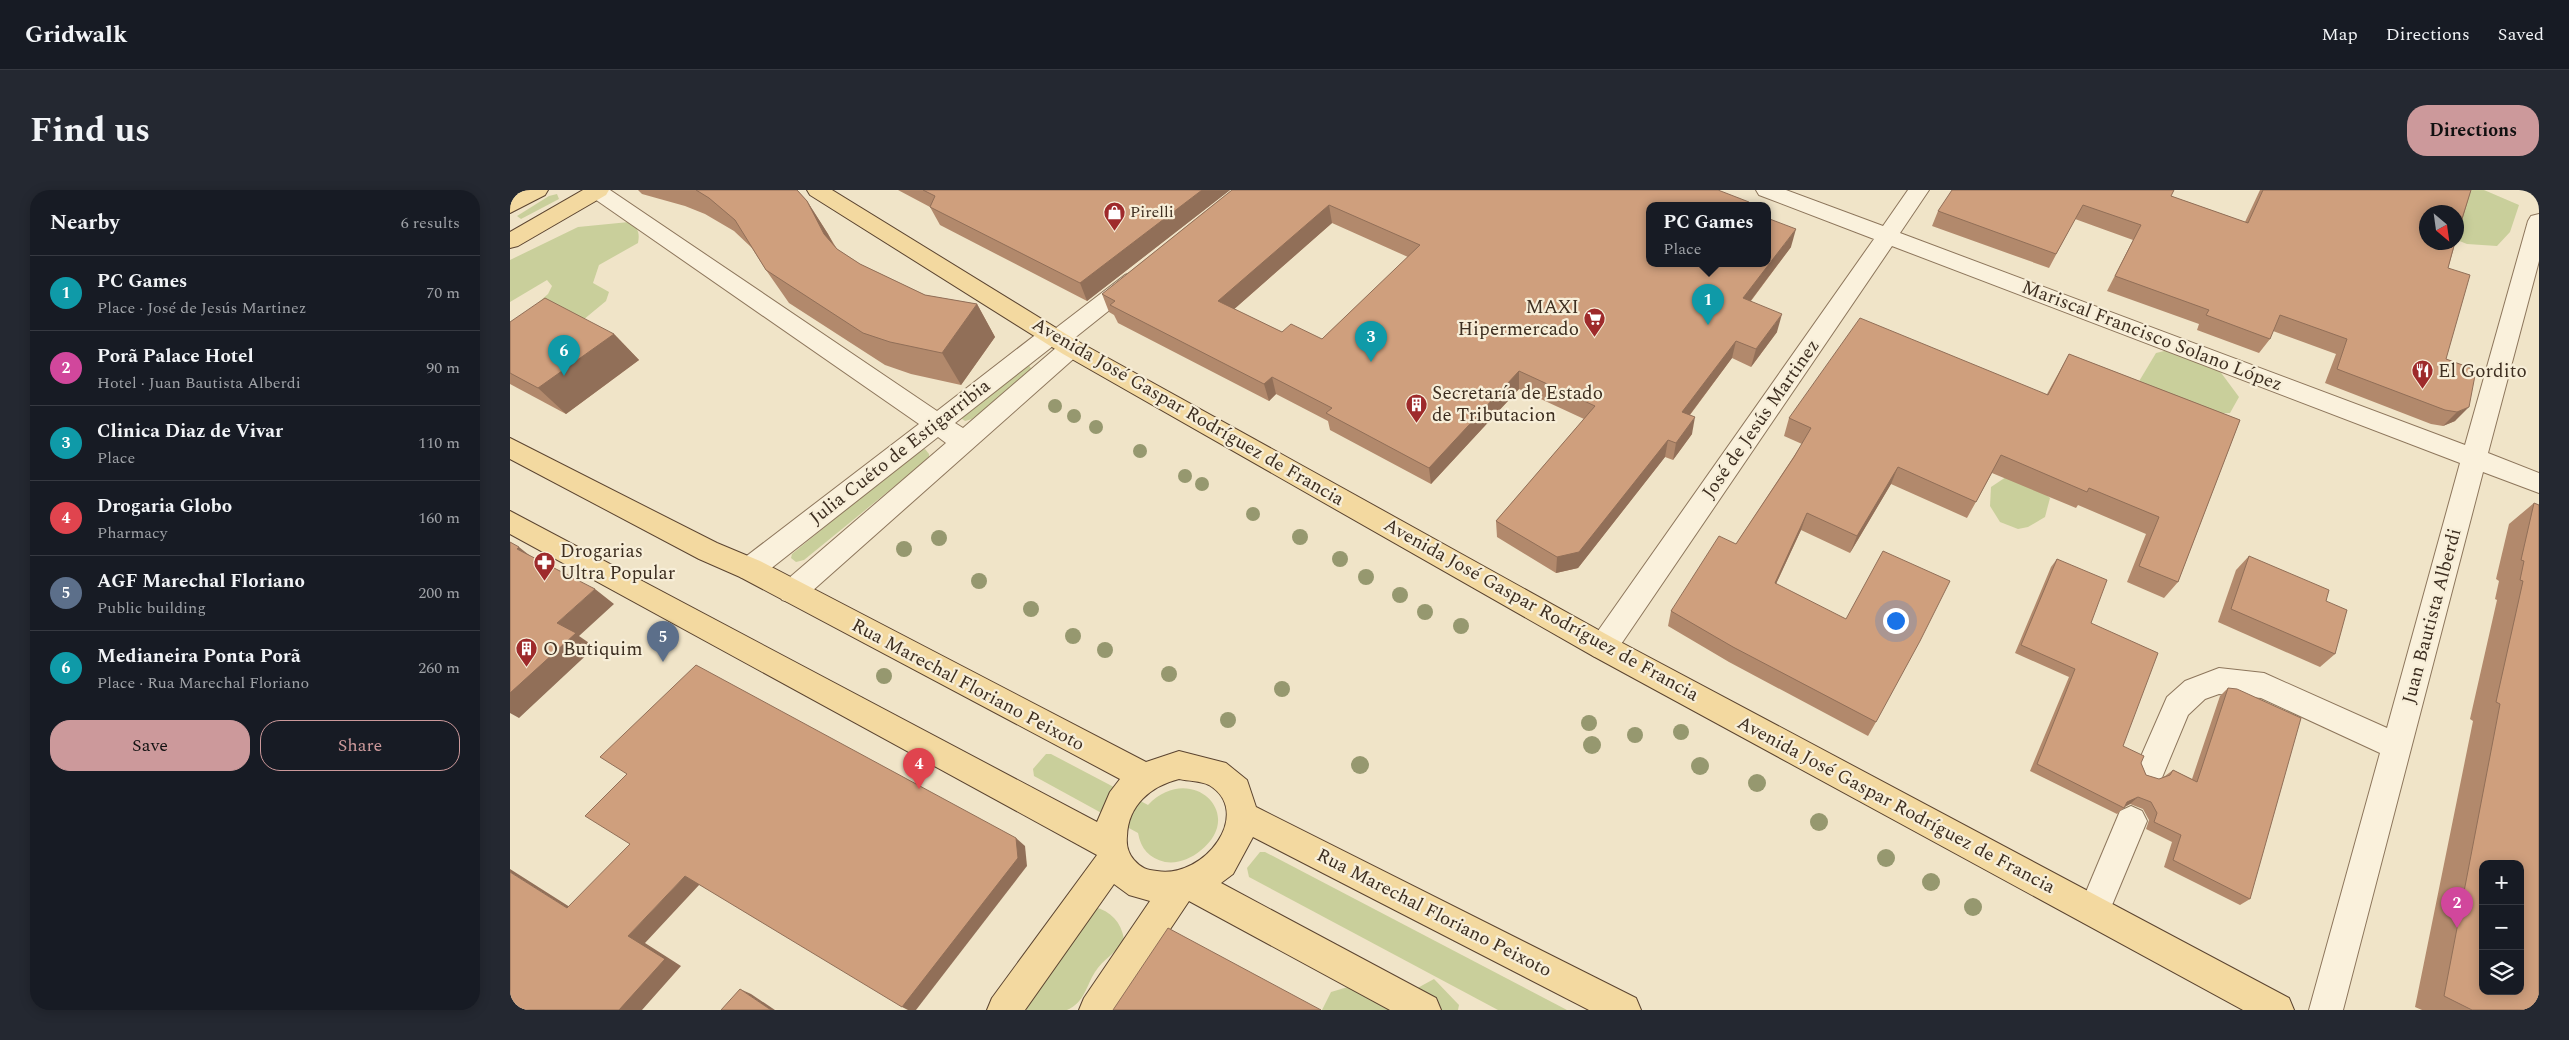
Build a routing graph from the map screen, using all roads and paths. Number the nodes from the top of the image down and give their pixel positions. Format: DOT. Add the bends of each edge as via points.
graph roads {
  1 [pos="538,190"];
  2 [pos="598,190"];
  3 [pos="817,190"];
  4 [pos="1766,190"];
  5 [pos="1919,190"];
  6 [pos="510,206"];
  7 [pos="2539,221"];
  8 [pos="514,235"];
  9 [pos="1888,236"];
  10 [pos="1152,265"];
  11 [pos="1060,341"];
  12 [pos="938,423"];
  13 [pos="964,442"];
  14 [pos="510,448"];
  15 [pos="2473,458"];
  16 [pos="2539,483"];
  17 [pos="510,522"];
  18 [pos="750,569"];
  19 [pos="792,592"];
  20 [pos="1603,647"];
  21 [pos="2398,747"];
  22 [pos="2150,770"];
  23 [pos="1145,777"];
  24 [pos="1244,816"];
  25 [pos="2131,822"];
  26 [pos="1112,852"];
  27 [pos="1184,886"];
  28 [pos="2094,911"];
  29 [pos="1004,1010"];
  30 [pos="1096,1010"];
  31 [pos="1424,1010"];
  32 [pos="1624,1010"];
  33 [pos="2277,1010"];
  34 [pos="2326,1010"];
  1 -- 6 [label="main road"];
  2 -- 8 [label="main road"];
  2 -- 12 [label="street"];
  3 -- 11 [label="main road, Avenida José Gaspar Rodríguez de Francia"];
  4 -- 9 [label="street, Mariscal Francisco Solano López"];
  5 -- 9 [label="street, José de Jesús Martinez"];
  7 -- 15 [label="street, Juan Bautista Alberdi"];
  9 -- 15 [label="street, Mariscal Francisco Solano López"];
  9 -- 20 [label="street, José de Jesús Martinez"];
  10 -- 11 [label="street, Julia Cuéto de Estigarribia"];
  11 -- 12 [label="street, Julia Cuéto de Estigarribia"];
  11 -- 13 [label="street, Julia Cuéto de Estigarribia"];
  11 -- 20 [label="main road, Avenida José Gaspar Rodríguez de Francia"];
  12 -- 13 [label="street"];
  12 -- 18 [label="street, Julia Cuéto de Estigarribia"];
  13 -- 19 [label="street, Julia Cuéto de Estigarribia"];
  14 -- 18 [label="main road, Rua Marechal Floriano Peixoto" via="708,551"];
  15 -- 16 [label="street, Mariscal Francisco Solano López"];
  15 -- 21 [label="street, Juan Bautista Alberdi"];
  17 -- 26 [label="main road"];
  18 -- 19 [label="main road, Rua Marechal Floriano Peixoto"];
  19 -- 23 [label="main road, Rua Marechal Floriano Peixoto"];
  20 -- 28 [label="main road, Avenida José Gaspar Rodríguez de Francia"];
  21 -- 22 [label="street" via="2264,686 2219,681 2195,690 2177,706"];
  21 -- 34 [label="street, Juan Bautista Alberdi"];
  23 -- 24 [label="main road" via="1179,765 1200,765 1217,771 1237,791"];
  23 -- 26 [label="main road" via="1118,806 1111,825"];
  24 -- 27 [label="main road" via="1241,831 1222,864 1207,876"];
  24 -- 32 [label="main road, Rua Marechal Floriano Peixoto"];
  25 -- 28 [label="street"];
  26 -- 27 [label="main road" via="1129,877 1141,884 1156,888"];
  26 -- 29 [label="main road"];
  27 -- 30 [label="main road"];
  27 -- 31 [label="main road"];
  28 -- 33 [label="main road, Avenida José Gaspar Rodríguez de Francia"];
}
